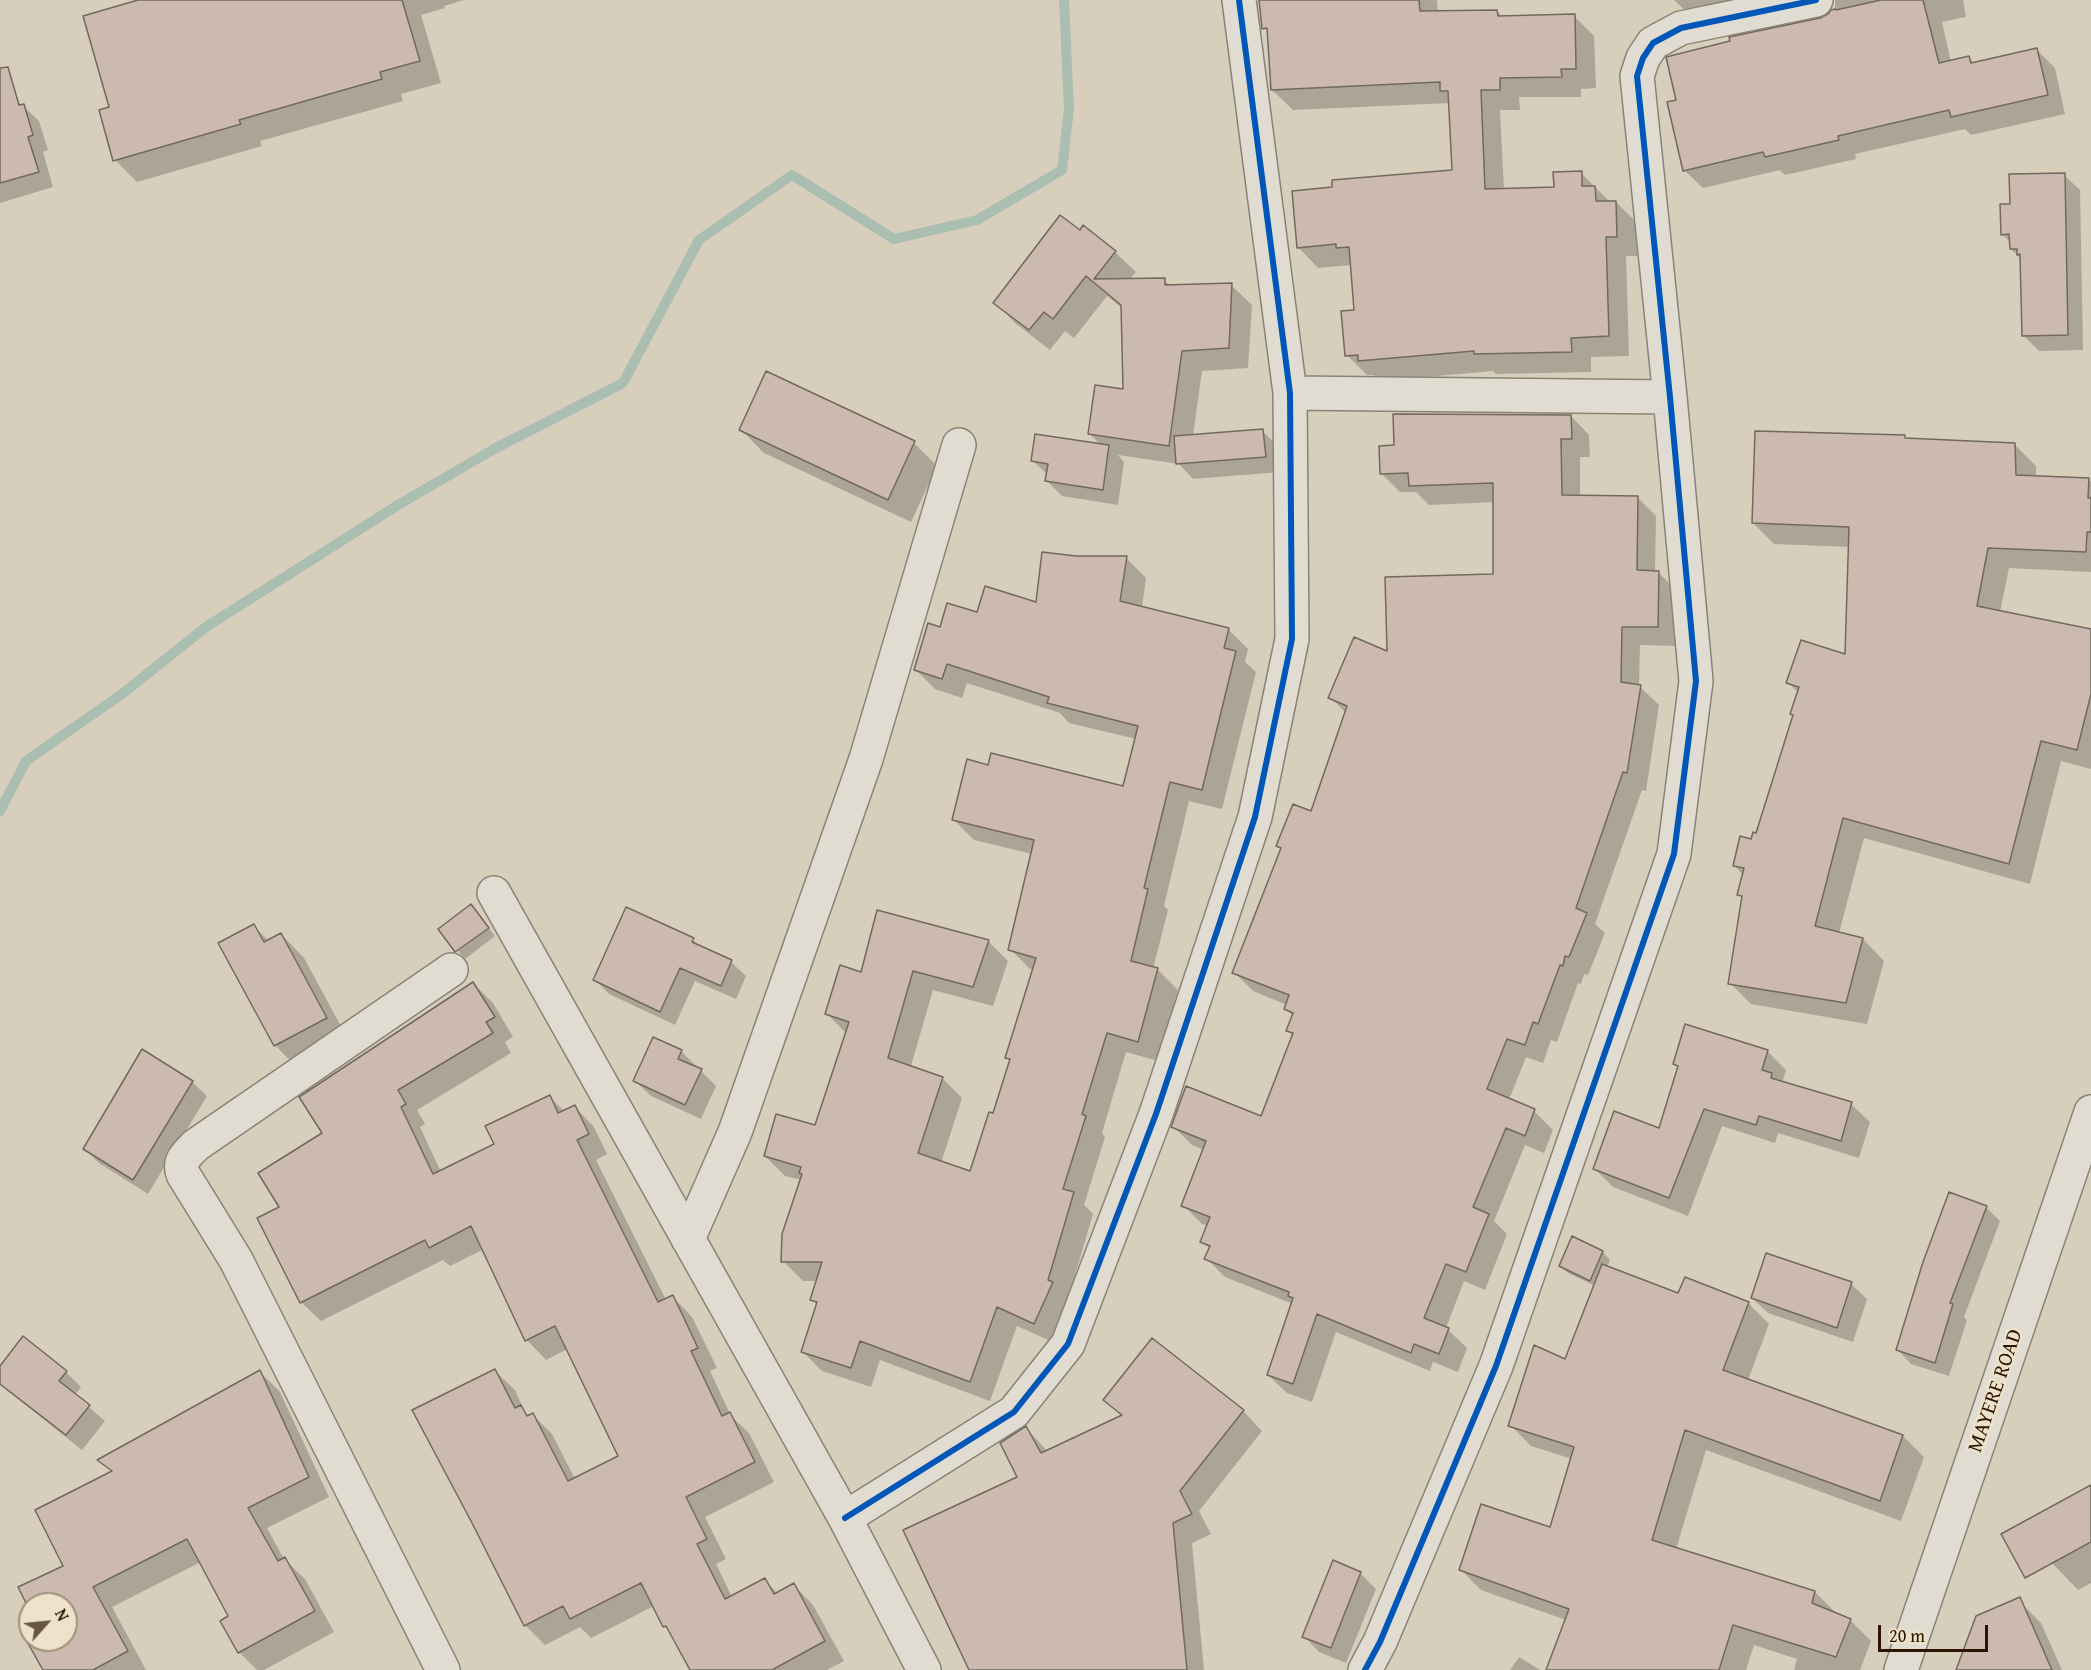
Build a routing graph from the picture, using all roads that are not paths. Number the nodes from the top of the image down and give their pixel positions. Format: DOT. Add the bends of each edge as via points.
graph roads {
  1 [pos="1239,0"];
  2 [pos="1816,0"];
  3 [pos="1290,393"];
  4 [pos="1670,398"];
  5 [pos="959,445"];
  6 [pos="494,893"];
  7 [pos="451,970"];
  8 [pos="2091,1115"];
  9 [pos="688,1239"];
  10 [pos="845,1518"];
  11 [pos="443,1670"];
  12 [pos="924,1670"];
  13 [pos="1365,1670"];
  14 [pos="1901,1670"];
  1 -- 3 [label="street"];
  2 -- 4 [label="street" via="1681,28 1653,43 1643,58 1637,76"];
  3 -- 4 [label="street"];
  3 -- 10 [label="street" via="1292,639 1255,817 1156,1114 1068,1344 1014,1412"];
  4 -- 13 [label="street" via="1696,681 1674,854 1496,1366"];
  5 -- 9 [label="street" via="866,759 735,1132"];
  6 -- 9 [label="street"];
  7 -- 11 [label="street" via="196,1145 180,1167 236,1260"];
  8 -- 14 [label="street, MAYERE ROAD"];
  9 -- 10 [label="street"];
  10 -- 12 [label="street"];
}
